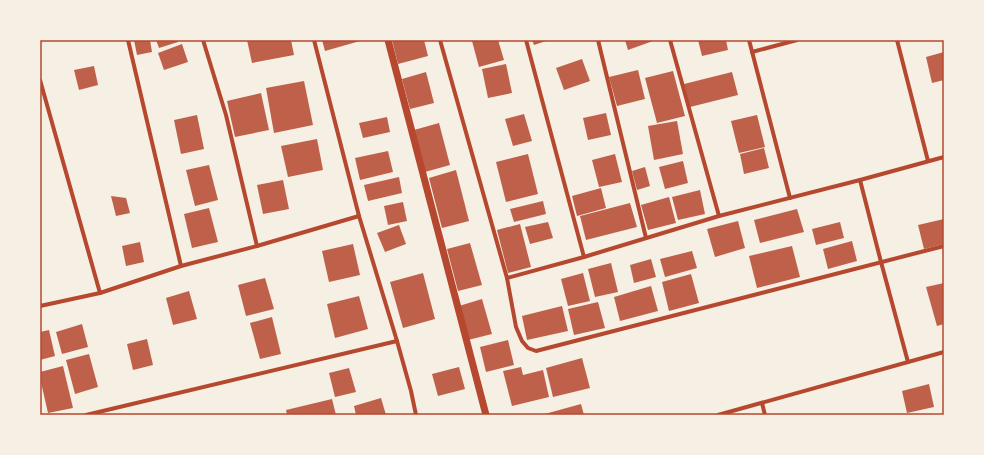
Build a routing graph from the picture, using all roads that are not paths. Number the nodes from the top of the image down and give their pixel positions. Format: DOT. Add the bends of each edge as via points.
graph roads {
  1 [pos="128,40"];
  2 [pos="203,40"];
  3 [pos="314,40"];
  4 [pos="388,40"];
  5 [pos="440,40"];
  6 [pos="526,40"];
  7 [pos="598,40"];
  8 [pos="670,40"];
  9 [pos="749,40"];
  10 [pos="798,40"];
  11 [pos="897,40"];
  12 [pos="752,52"];
  13 [pos="40,80"];
  14 [pos="944,156"];
  15 [pos="928,161"];
  16 [pos="860,180"];
  17 [pos="790,198"];
  18 [pos="359,216"];
  19 [pos="719,216"];
  20 [pos="646,238"];
  21 [pos="257,246"];
  22 [pos="944,246"];
  23 [pos="584,257"];
  24 [pos="881,262"];
  25 [pos="181,266"];
  26 [pos="507,278"];
  27 [pos="100,293"];
  28 [pos="40,306"];
  29 [pos="397,341"];
  30 [pos="944,352"];
  31 [pos="908,362"];
  32 [pos="762,403"];
  33 [pos="86,415"];
  34 [pos="416,415"];
  35 [pos="486,415"];
  36 [pos="718,415"];
  37 [pos="765,415"];
  1 -- 25 [label="street"];
  2 -- 21 [label="street" via="226,115"];
  3 -- 18 [label="street"];
  4 -- 35 [label="street"];
  5 -- 26 [label="street"];
  6 -- 23 [label="street"];
  7 -- 20 [label="street"];
  8 -- 19 [label="street"];
  9 -- 12 [label="street"];
  10 -- 12 [label="street"];
  11 -- 15 [label="street"];
  12 -- 17 [label="street"];
  13 -- 27 [label="street"];
  14 -- 15 [label="street"];
  15 -- 16 [label="street"];
  16 -- 17 [label="street"];
  16 -- 24 [label="street"];
  17 -- 19 [label="street"];
  18 -- 21 [label="street"];
  18 -- 29 [label="street"];
  19 -- 20 [label="street"];
  20 -- 23 [label="street"];
  21 -- 25 [label="street"];
  22 -- 24 [label="street"];
  23 -- 26 [label="street"];
  24 -- 26 [label="street" via="536,351 528,348 522,341 516,327"];
  24 -- 31 [label="street"];
  25 -- 27 [label="street"];
  27 -- 28 [label="street"];
  29 -- 33 [label="street"];
  29 -- 34 [label="street"];
  30 -- 31 [label="street"];
  31 -- 32 [label="street"];
  32 -- 36 [label="street"];
  32 -- 37 [label="street"];
}
